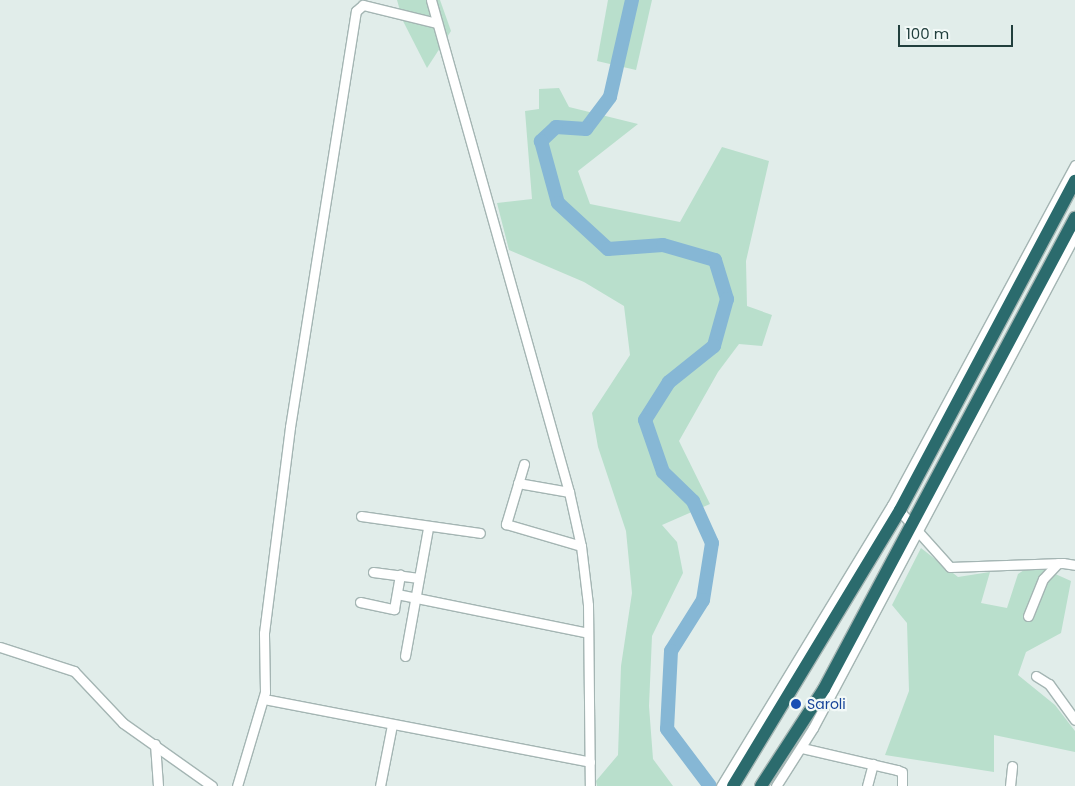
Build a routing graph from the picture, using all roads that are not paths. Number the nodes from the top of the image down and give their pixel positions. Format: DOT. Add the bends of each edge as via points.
graph roads {
  1 [pos="431,0"];
  2 [pos="437,23"];
  3 [pos="1075,165"];
  4 [pos="1075,181"];
  5 [pos="1075,218"];
  6 [pos="1075,235"];
  7 [pos="524,464"];
  8 [pos="518,483"];
  9 [pos="569,492"];
  10 [pos="896,508"];
  11 [pos="361,516"];
  12 [pos="917,527"];
  13 [pos="428,528"];
  14 [pos="480,533"];
  15 [pos="582,546"];
  16 [pos="1058,563"];
  17 [pos="1075,565"];
  18 [pos="373,572"];
  19 [pos="400,575"];
  20 [pos="419,578"];
  21 [pos="397,594"];
  22 [pos="416,598"];
  23 [pos="360,602"];
  24 [pos="1028,616"];
  25 [pos="588,633"];
  26 [pos="0,647"];
  27 [pos="405,656"];
  28 [pos="1036,676"];
  29 [pos="264,699"];
  30 [pos="1075,720"];
  31 [pos="392,725"];
  32 [pos="155,744"];
  33 [pos="802,748"];
  34 [pos="590,762"];
  35 [pos="877,765"];
  36 [pos="1012,766"];
  37 [pos="732,782"];
  38 [pos="158,786"];
  39 [pos="212,786"];
  40 [pos="237,786"];
  41 [pos="380,786"];
  42 [pos="590,786"];
  43 [pos="722,786"];
  44 [pos="761,786"];
  45 [pos="776,786"];
  46 [pos="867,786"];
  47 [pos="902,786"];
  48 [pos="1010,786"];
  1 -- 2 [label="street"];
  2 -- 9 [label="street"];
  2 -- 29 [label="street" via="363,5 356,11 290,426 264,634"];
  3 -- 10 [label="street"];
  4 -- 10 [label="highway"];
  5 -- 12 [label="highway"];
  6 -- 12 [label="street"];
  7 -- 8 [label="street"];
  8 -- 9 [label="street"];
  8 -- 15 [label="street" via="506,524"];
  9 -- 15 [label="street"];
  10 -- 12 [label="street"];
  10 -- 37 [label="highway"];
  11 -- 13 [label="street"];
  12 -- 16 [label="street" via="945,563 958,569"];
  12 -- 33 [label="street"];
  12 -- 44 [label="highway" via="824,689"];
  13 -- 14 [label="street"];
  13 -- 20 [label="street"];
  15 -- 25 [label="street"];
  16 -- 17 [label="street"];
  16 -- 24 [label="street" via="1044,579"];
  18 -- 19 [label="street"];
  19 -- 20 [label="street"];
  19 -- 21 [label="street"];
  20 -- 22 [label="street"];
  21 -- 22 [label="street"];
  21 -- 23 [label="street" via="394,609"];
  22 -- 25 [label="street"];
  22 -- 27 [label="street"];
  25 -- 34 [label="street"];
  26 -- 32 [label="street" via="74,671 104,707"];
  28 -- 30 [label="street" via="1049,684"];
  29 -- 31 [label="street"];
  29 -- 40 [label="street"];
  31 -- 34 [label="street"];
  31 -- 41 [label="street"];
  32 -- 38 [label="street"];
  32 -- 39 [label="street"];
  33 -- 35 [label="street"];
  33 -- 45 [label="street"];
  34 -- 42 [label="street"];
  35 -- 46 [label="street"];
  35 -- 47 [label="street" via="897,770 904,777"];
  36 -- 48 [label="street"];
  37 -- 43 [label="street"];
}
